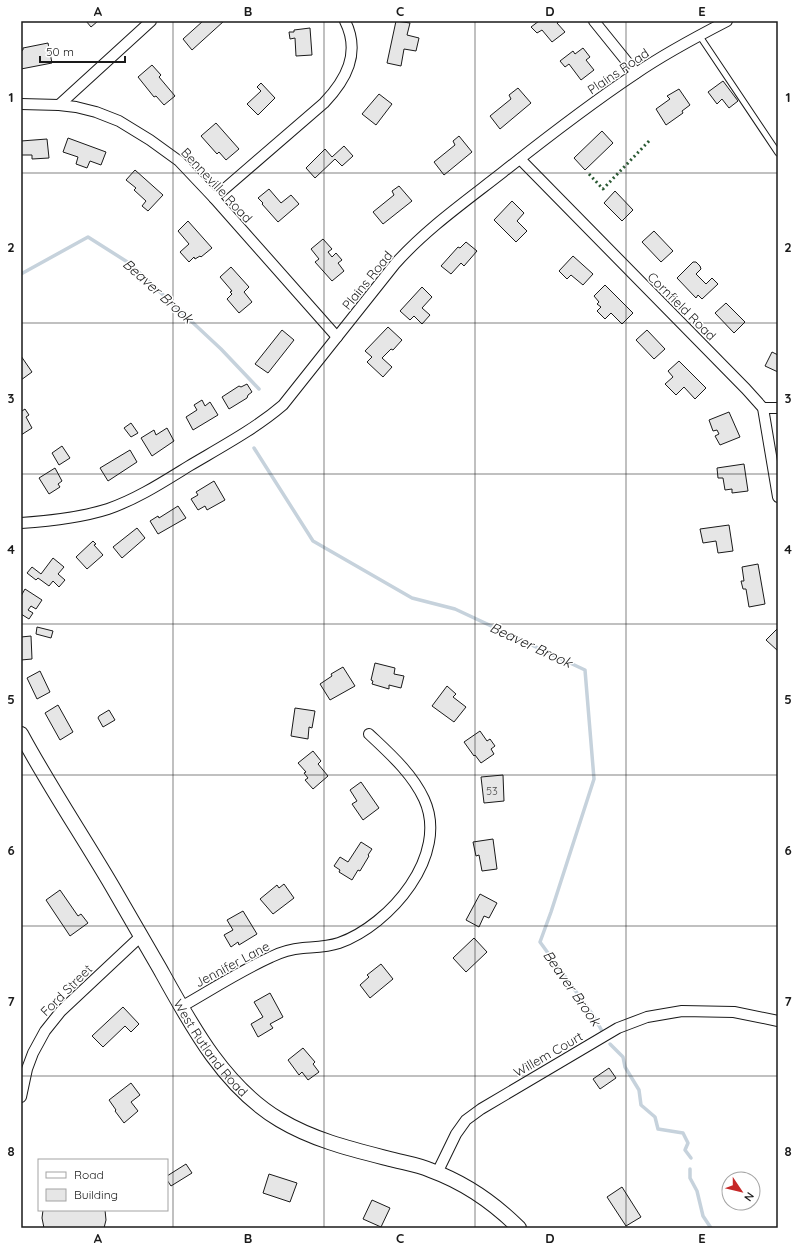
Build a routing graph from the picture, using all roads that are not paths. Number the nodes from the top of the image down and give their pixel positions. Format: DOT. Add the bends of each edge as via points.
graph roads {
  1 [pos="151,21"];
  2 [pos="346,21"];
  3 [pos="594,21"];
  4 [pos="727,21"];
  5 [pos="699,35"];
  6 [pos="636,73"];
  7 [pos="21,104"];
  8 [pos="59,105"];
  9 [pos="778,153"];
  10 [pos="520,159"];
  11 [pos="214,198"];
  12 [pos="337,337"];
  13 [pos="763,408"];
  14 [pos="778,408"];
  15 [pos="778,497"];
  16 [pos="21,523"];
  17 [pos="21,734"];
  18 [pos="369,734"];
  19 [pos="141,936"];
  20 [pos="181,1007"];
  21 [pos="778,1021"];
  22 [pos="21,1097"];
  23 [pos="437,1173"];
  24 [pos="519,1228"];
  1 -- 8 [label="street"];
  2 -- 11 [label="street" via="352,44 350,62 345,77 336,91"];
  3 -- 6 [label="street"];
  4 -- 5 [label="street, Plains Road"];
  5 -- 6 [label="street, Plains Road"];
  5 -- 9 [label="lane"];
  6 -- 10 [label="street, Plains Road"];
  7 -- 8 [label="street, Benneville Road"];
  8 -- 11 [label="street, Benneville Road" via="96,112 118,121 150,140 179,161"];
  10 -- 12 [label="street, Plains Road" via="415,243"];
  10 -- 13 [label="street, Cornfield Road"];
  11 -- 12 [label="street, Benneville Road"];
  12 -- 16 [label="street, Plains Road" via="283,405 267,419 230,443 158,485 109,509 63,519"];
  13 -- 14 [label="street"];
  13 -- 15 [label="street"];
  17 -- 19 [label="main road, West Rutland Road"];
  18 -- 20 [label="street, Jennifer Lane" via="410,776 429,813 428,848 411,884 387,913 350,938 327,946 292,949 271,957"];
  19 -- 20 [label="main road, West Rutland Road"];
  19 -- 22 [label="street, Ford Street" via="61,1011 45,1031 31,1058"];
  20 -- 23 [label="main road, West Rutland Road" via="214,1057 240,1090 279,1120 305,1134 337,1145"];
  21 -- 23 [label="street, Willem Court" via="734,1012 682,1011 647,1016 618,1028 480,1109 466,1120 456,1134"];
  23 -- 24 [label="main road, West Rutland Road" via="482,1196"];
}
